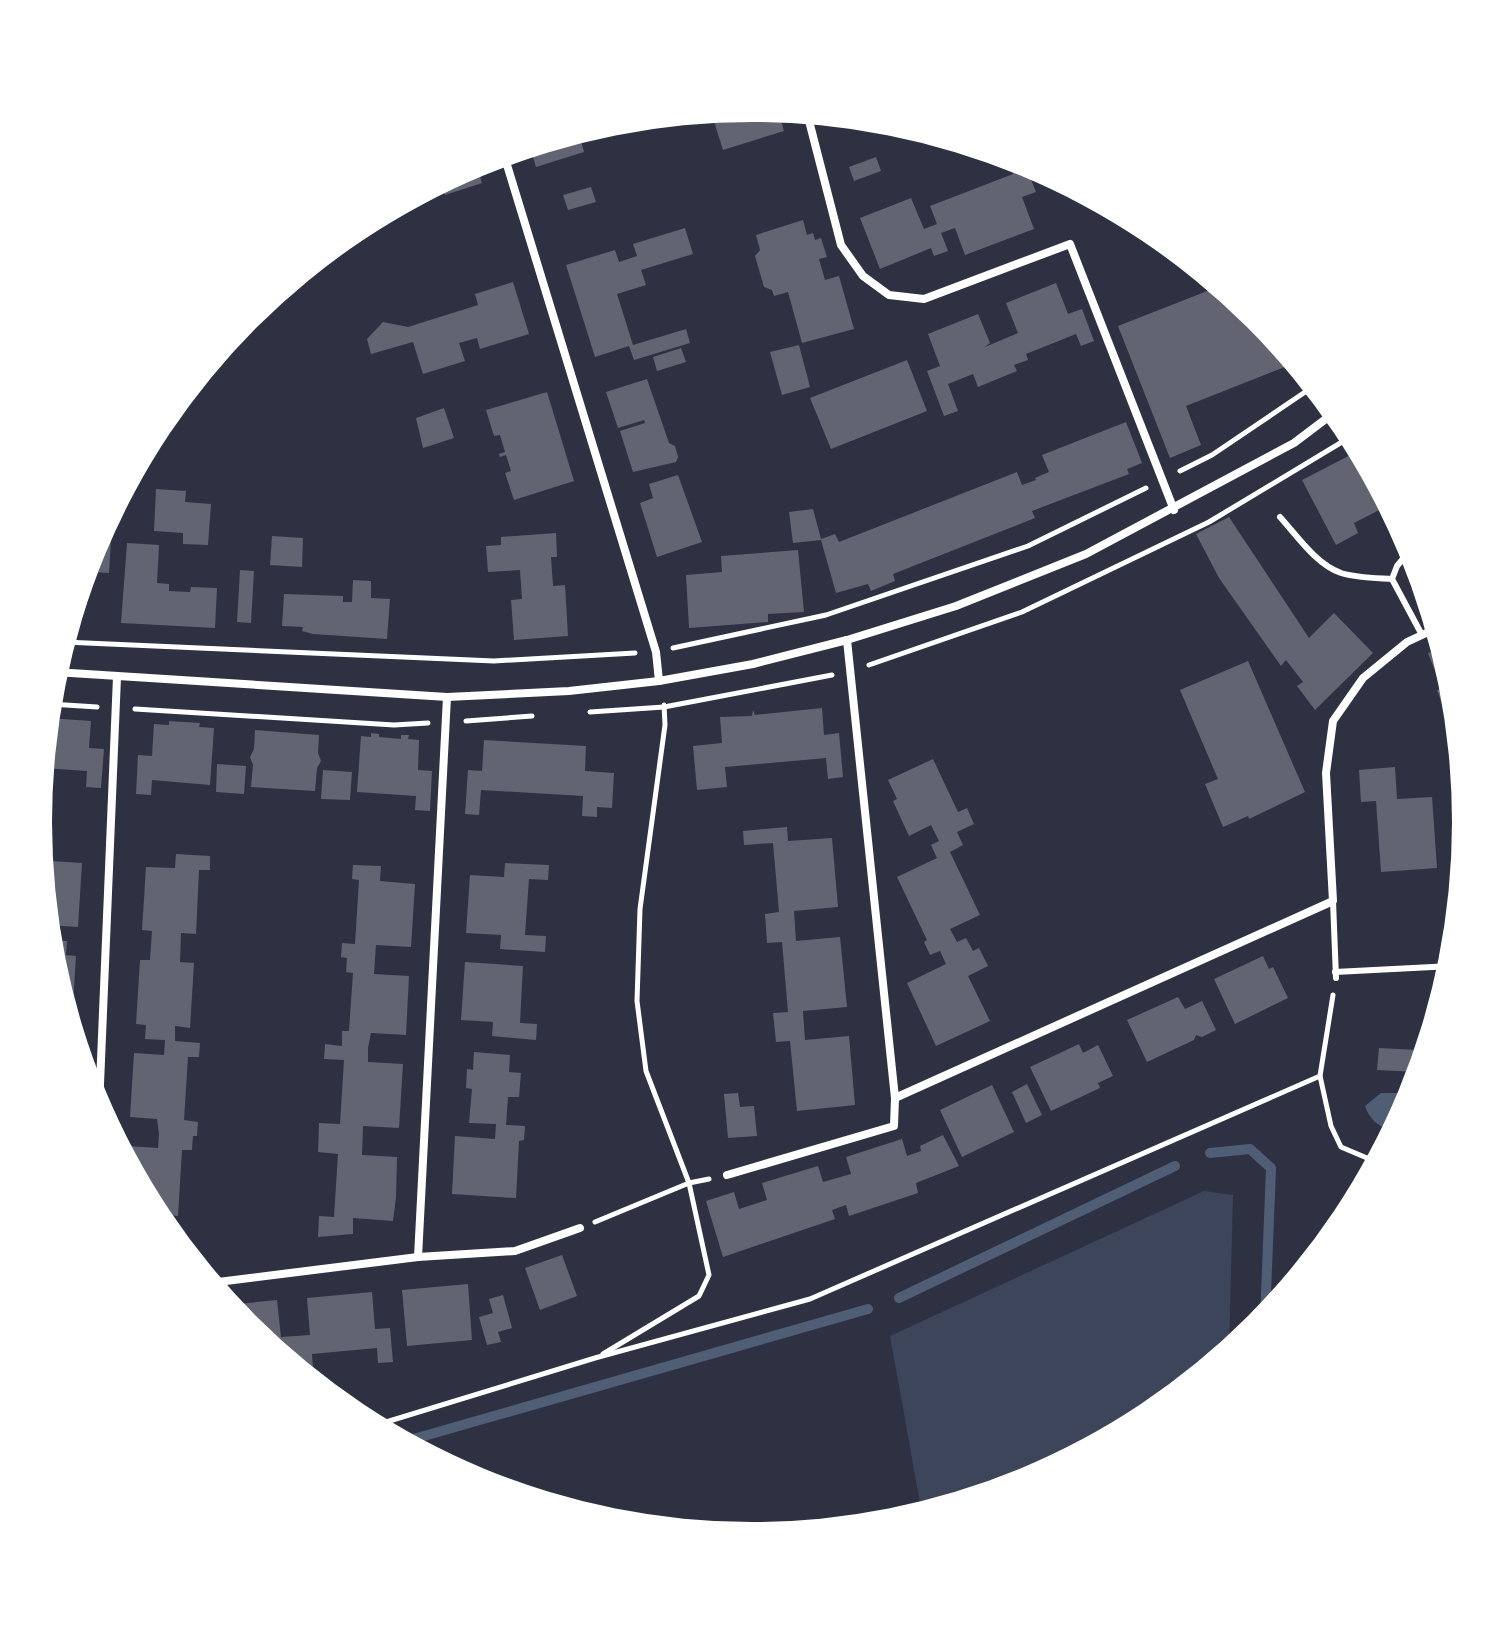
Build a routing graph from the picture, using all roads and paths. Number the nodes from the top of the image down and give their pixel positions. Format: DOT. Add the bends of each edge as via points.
graph roads {
  1 [pos="810,124"];
  2 [pos="507,166"];
  3 [pos="1305,392"];
  4 [pos="1325,419"];
  5 [pos="1163,480"];
  6 [pos="1174,510"];
  7 [pos="1280,517"];
  8 [pos="1402,560"];
  9 [pos="1392,579"];
  10 [pos="1427,633"];
  11 [pos="1422,635"];
  12 [pos="847,640"];
  13 [pos="76,643"];
  14 [pos="656,652"];
  15 [pos="68,673"];
  16 [pos="117,677"];
  17 [pos="659,681"];
  18 [pos="447,697"];
  19 [pos="1333,901"];
  20 [pos="1438,967"];
  21 [pos="1336,975"];
  22 [pos="1320,1076"];
  23 [pos="100,1078"];
  24 [pos="895,1098"];
  25 [pos="1367,1158"];
  26 [pos="727,1175"];
  27 [pos="689,1183"];
  28 [pos="580,1228"];
  29 [pos="418,1257"];
  30 [pos="224,1281"];
  31 [pos="595,1358"];
  32 [pos="389,1421"];
  1 -- 5 [label="street" via="841,245 863,276 889,295 924,299 1070,244"];
  2 -- 14 [label="street"];
  3 -- 5 [label="path" via="1212,455"];
  4 -- 6 [label="street" via="1294,443"];
  5 -- 6 [label="street"];
  5 -- 14 [label="path" via="1028,546 826,615"];
  6 -- 12 [label="street" via="1000,589"];
  7 -- 9 [label="lane" via="1332,569"];
  8 -- 9 [label="lane"];
  9 -- 11 [label="lane"];
  10 -- 11 [label="street"];
  11 -- 19 [label="street" via="1363,678 1333,721 1326,773"];
  12 -- 17 [label="street"];
  12 -- 24 [label="street"];
  13 -- 14 [label="path" via="494,661"];
  14 -- 17 [label="street"];
  15 -- 16 [label="street"];
  16 -- 18 [label="street"];
  16 -- 23 [label="street"];
  17 -- 18 [label="street"];
  17 -- 27 [label="path" via="665,725 640,909 637,1001 646,1071"];
  18 -- 29 [label="street"];
  19 -- 21 [label="lane"];
  19 -- 24 [label="street"];
  20 -- 21 [label="lane"];
  21 -- 22 [label="path"];
  22 -- 25 [label="path" via="1341,1147"];
  22 -- 31 [label="path" via="810,1299"];
  24 -- 26 [label="street" via="894,1126"];
  26 -- 27 [label="path"];
  27 -- 28 [label="path"];
  27 -- 31 [label="path" via="709,1275 699,1296"];
  28 -- 29 [label="street" via="515,1251"];
  29 -- 30 [label="street"];
  31 -- 32 [label="path"];
}
